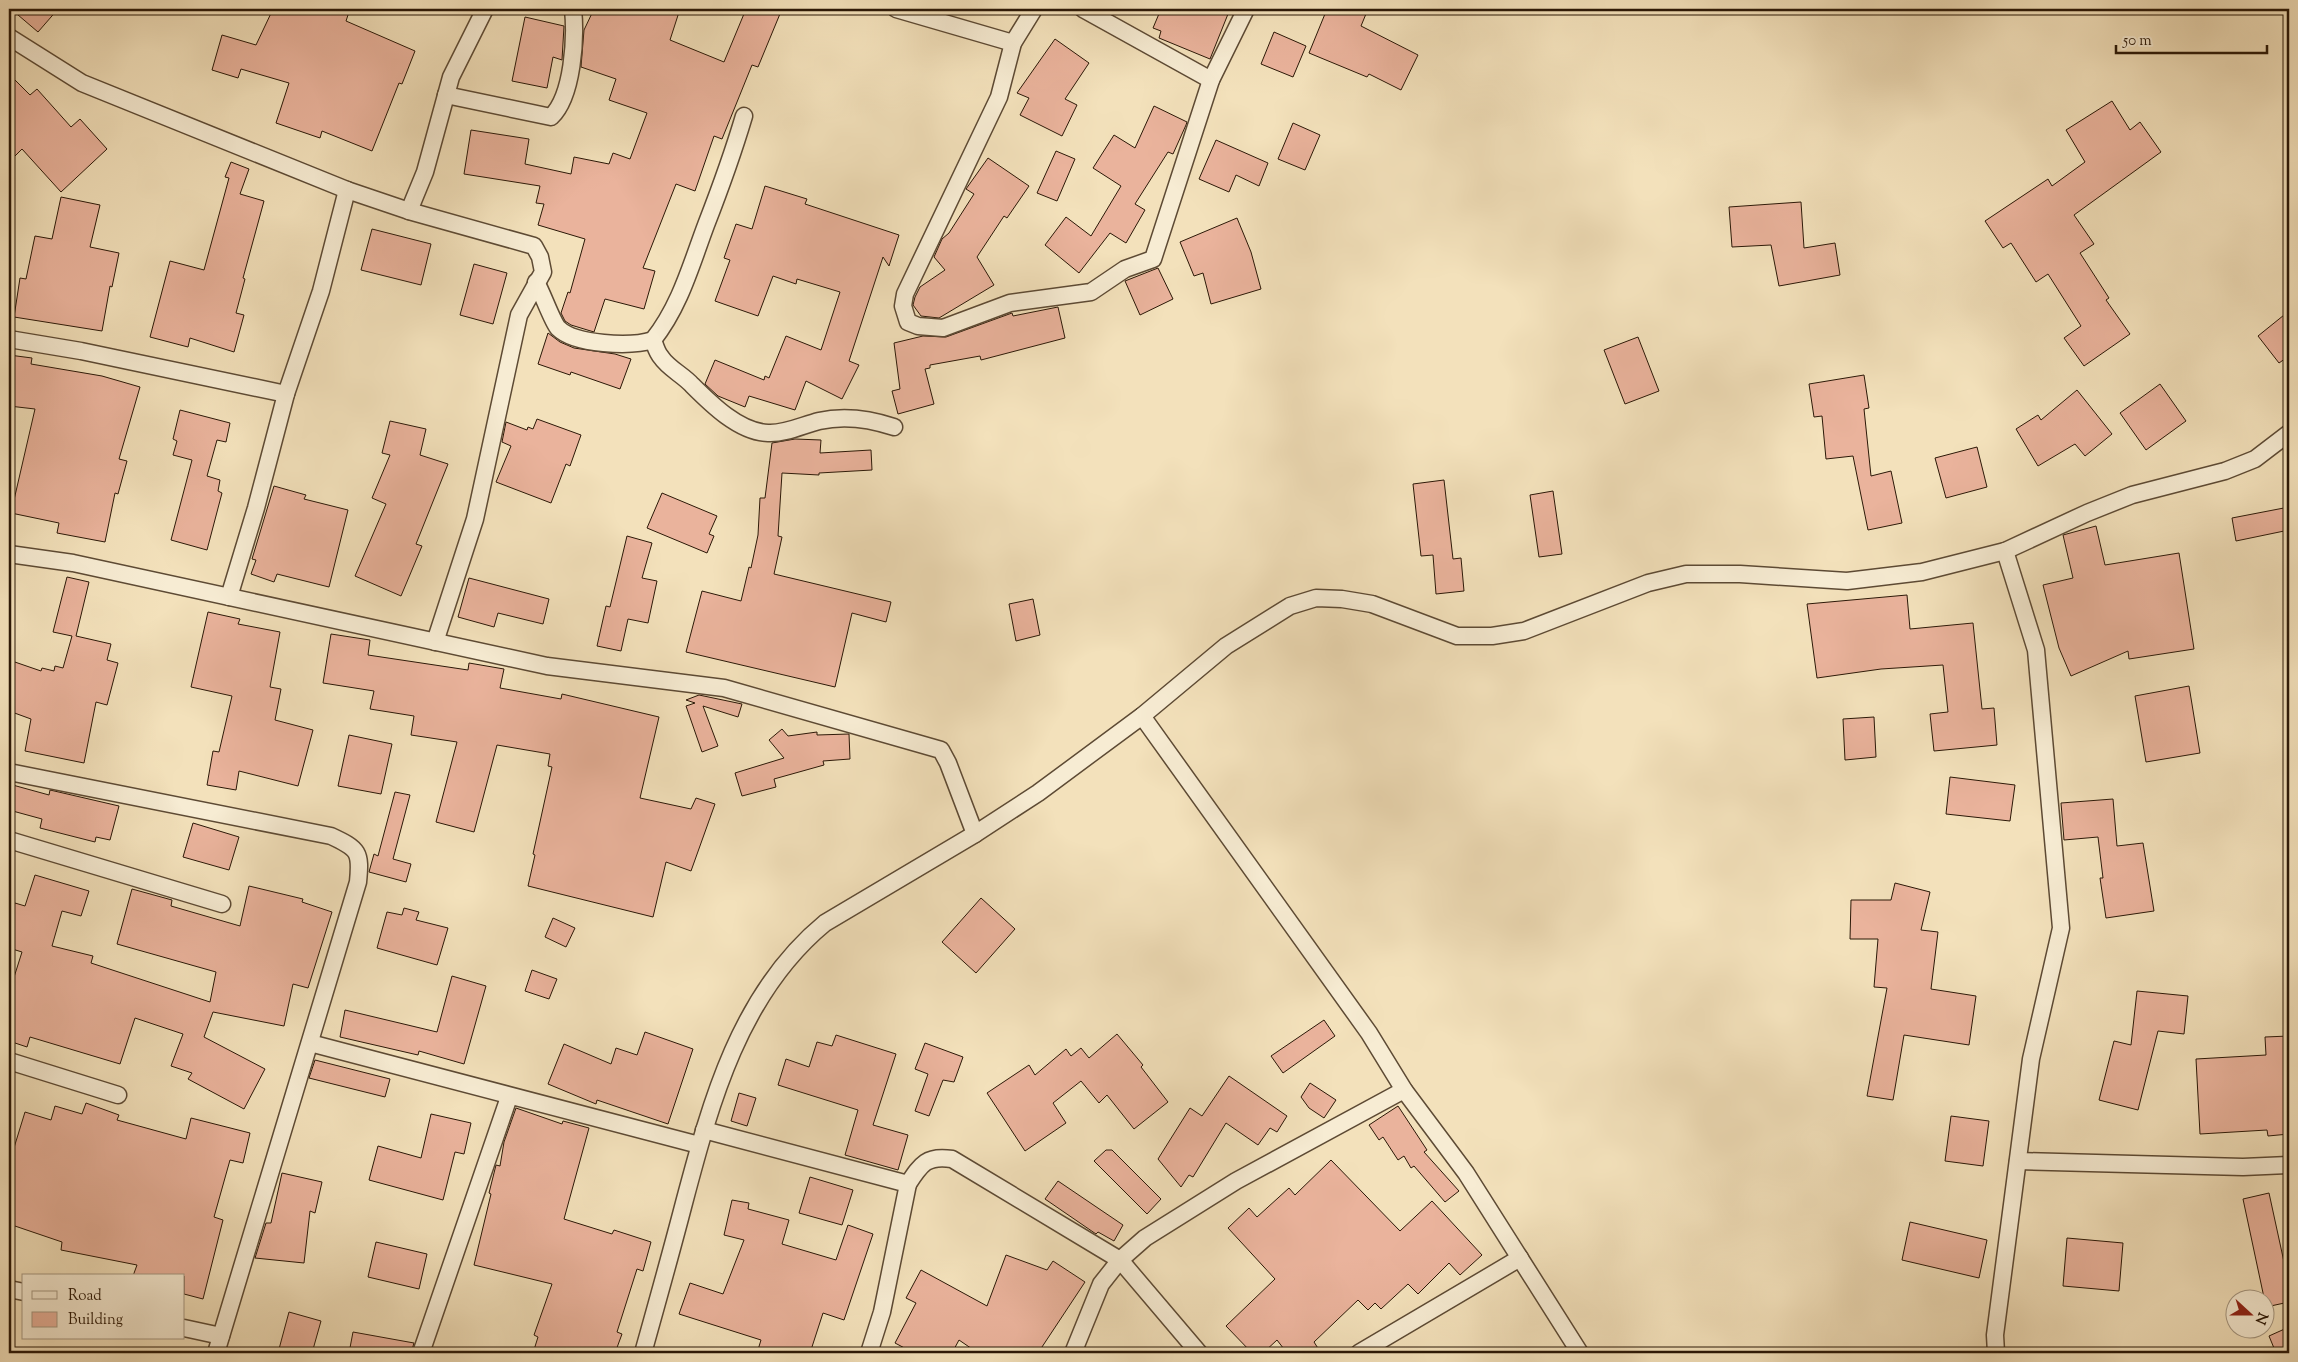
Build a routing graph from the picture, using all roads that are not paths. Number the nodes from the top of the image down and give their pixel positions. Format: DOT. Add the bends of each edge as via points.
graph roads {
  1 [pos="485,9"];
  2 [pos="573,9"];
  3 [pos="896,9"];
  4 [pos="1034,9"];
  5 [pos="1083,9"];
  6 [pos="1246,9"];
  7 [pos="9,37"];
  8 [pos="1013,43"];
  9 [pos="1211,80"];
  10 [pos="446,95"];
  11 [pos="744,116"];
  12 [pos="347,190"];
  13 [pos="409,211"];
  14 [pos="536,282"];
  15 [pos="9,340"];
  16 [pos="653,340"];
  17 [pos="286,394"];
  18 [pos="894,428"];
  19 [pos="2289,433"];
  20 [pos="2005,551"];
  21 [pos="9,554"];
  22 [pos="229,597"];
  23 [pos="435,642"];
  24 [pos="1142,716"];
  25 [pos="9,772"];
  26 [pos="975,834"];
  27 [pos="9,840"];
  28 [pos="222,904"];
  29 [pos="310,1043"];
  30 [pos="9,1060"];
  31 [pos="1404,1090"];
  32 [pos="118,1095"];
  33 [pos="509,1097"];
  34 [pos="702,1138"];
  35 [pos="2018,1161"];
  36 [pos="2289,1165"];
  37 [pos="908,1184"];
  38 [pos="1520,1258"];
  39 [pos="1120,1260"];
  40 [pos="9,1289"];
  41 [pos="22,1292"];
  42 [pos="185,1328"];
  43 [pos="221,1336"];
  44 [pos="216,1353"];
  45 [pos="421,1353"];
  46 [pos="644,1353"];
  47 [pos="869,1353"];
  48 [pos="1073,1353"];
  49 [pos="1199,1353"];
  50 [pos="1359,1353"];
  51 [pos="1580,1353"];
  52 [pos="1996,1353"];
  1 -- 10 [label="street" via="451,77"];
  2 -- 10 [label="street" via="574,38 564,97 551,117"];
  3 -- 8 [label="street"];
  4 -- 8 [label="street"];
  5 -- 9 [label="street"];
  6 -- 9 [label="street"];
  7 -- 12 [label="street" via="82,83"];
  8 -- 9 [label="street" via="1000,97 905,294 903,306 908,322 918,326 943,328 1010,303 1091,292 1125,269 1153,259"];
  10 -- 13 [label="street" via="425,172"];
  11 -- 16 [label="street" via="730,164 681,295"];
  12 -- 13 [label="street"];
  12 -- 17 [label="street" via="321,291"];
  13 -- 14 [label="street" via="534,246 542,272"];
  14 -- 16 [label="street" via="557,326 566,334 609,344"];
  14 -- 23 [label="street" via="519,315 475,519"];
  15 -- 17 [label="street" via="81,350"];
  16 -- 18 [label="street" via="661,358 682,374 704,398 754,431 769,433 821,420 846,418 872,420"];
  17 -- 22 [label="street"];
  19 -- 20 [label="street" via="2254,459 2225,471 2132,495"];
  20 -- 24 [label="street" via="1922,572 1847,581 1686,574 1648,583 1524,631 1492,636 1458,636 1372,604 1316,598 1290,606 1226,646"];
  20 -- 35 [label="street" via="2036,650 2061,928 2031,1059"];
  21 -- 22 [label="street" via="73,563"];
  22 -- 23 [label="street"];
  23 -- 26 [label="street" via="547,666 724,688 940,750"];
  24 -- 26 [label="street" via="1038,793"];
  24 -- 31 [label="street" via="1369,1033"];
  25 -- 29 [label="street" via="321,834 351,846 361,860 358,882"];
  26 -- 34 [label="street" via="825,923 808,937 777,973 744,1023"];
  27 -- 28 [label="street"];
  29 -- 33 [label="street"];
  29 -- 43 [label="street"];
  30 -- 32 [label="street"];
  31 -- 38 [label="street" via="1466,1173"];
  31 -- 39 [label="street" via="1236,1181 1145,1238"];
  33 -- 34 [label="street"];
  33 -- 45 [label="street"];
  34 -- 37 [label="street"];
  34 -- 46 [label="street"];
  35 -- 36 [label="street" via="2243,1167"];
  35 -- 52 [label="street" via="1995,1334"];
  37 -- 39 [label="street" via="921,1165 937,1157 952,1159"];
  37 -- 47 [label="street" via="882,1312"];
  38 -- 50 [label="street"];
  38 -- 51 [label="street"];
  39 -- 48 [label="street" via="1100,1284"];
  39 -- 49 [label="street"];
  40 -- 41 [label="street"];
  42 -- 43 [label="street"];
  43 -- 44 [label="street"];
}
